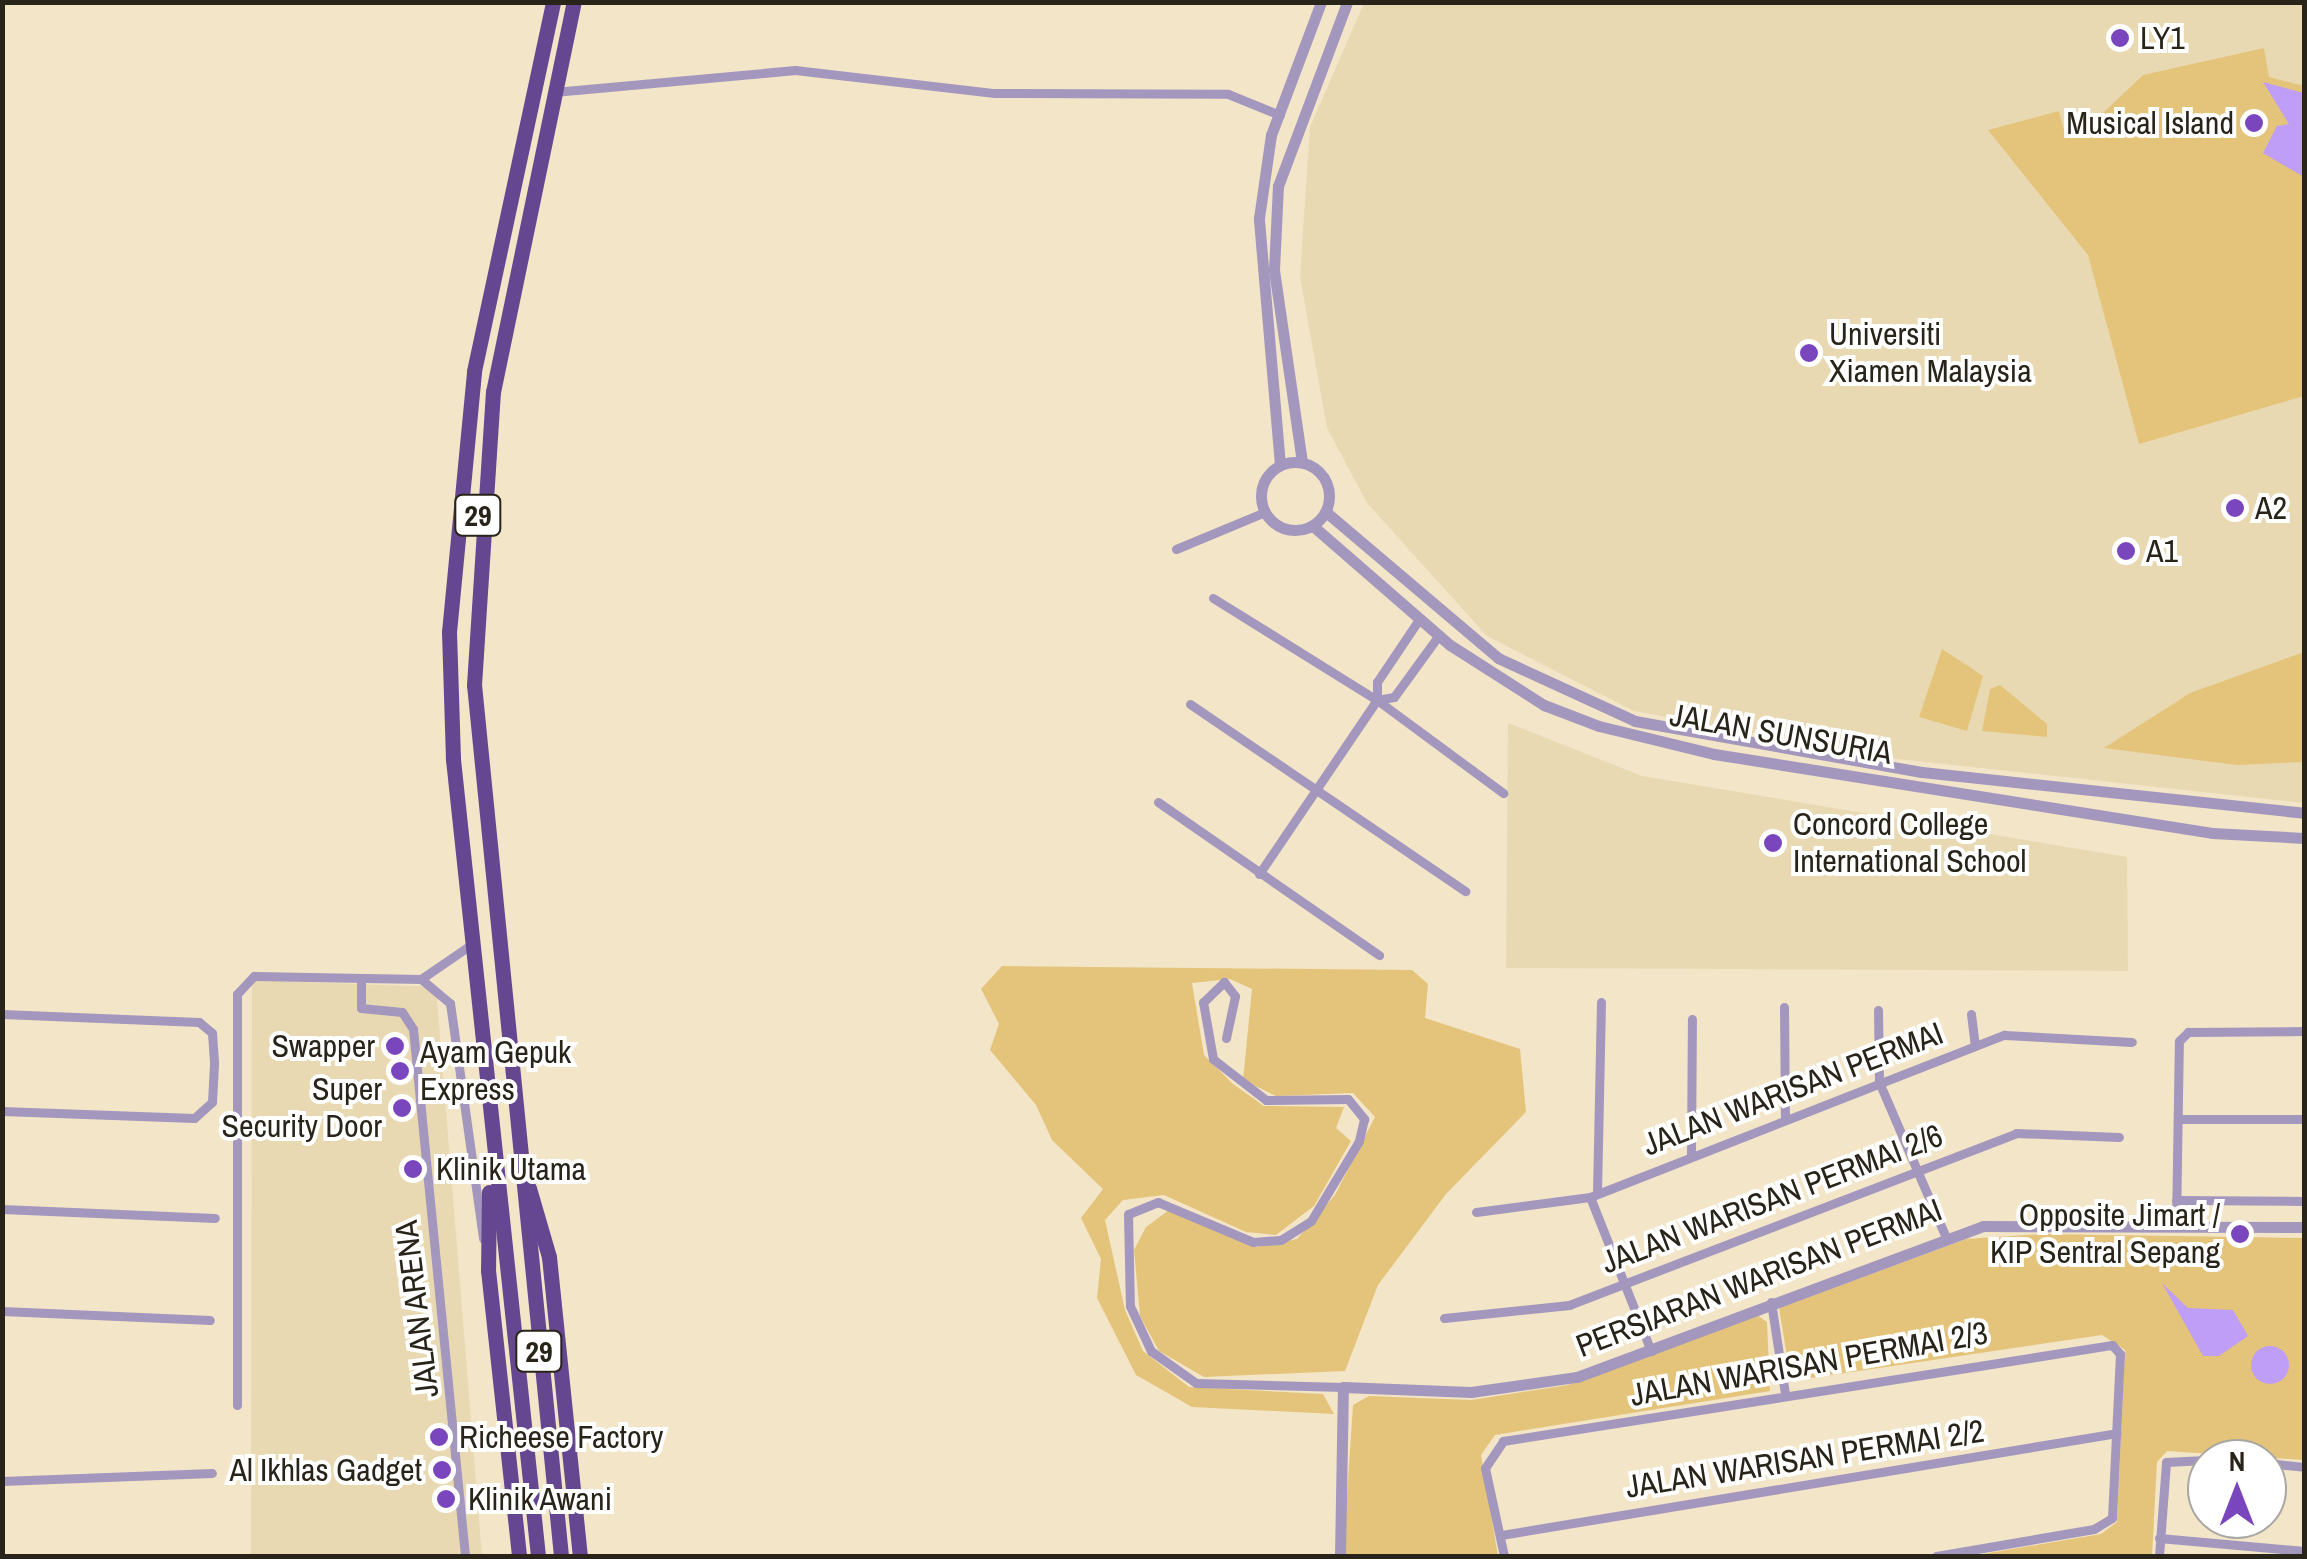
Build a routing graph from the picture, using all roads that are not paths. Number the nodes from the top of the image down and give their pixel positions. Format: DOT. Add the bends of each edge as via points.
graph roads {
  1 [pos="553,2"];
  2 [pos="574,2"];
  3 [pos="1318,2"];
  4 [pos="1347,2"];
  5 [pos="554,92"];
  6 [pos="1280,115"];
  7 [pos="1302,462"];
  8 [pos="1280,465"];
  9 [pos="1265,512"];
  10 [pos="1326,512"];
  11 [pos="1312,526"];
  12 [pos="1176,549"];
  13 [pos="1213,598"];
  14 [pos="1420,618"];
  15 [pos="1439,635"];
  16 [pos="1377,700"];
  17 [pos="1190,704"];
  18 [pos="1316,790"];
  19 [pos="1502,793"];
  20 [pos="1158,802"];
  21 [pos="2304,813"];
  22 [pos="2304,838"];
  23 [pos="1259,874"];
  24 [pos="1465,890"];
  25 [pos="473,943"];
  26 [pos="1379,954"];
  27 [pos="361,978"];
  28 [pos="421,978"];
  29 [pos="1601,1002"];
  30 [pos="1784,1008"];
  31 [pos="1878,1010"];
  32 [pos="2,1014"];
  33 [pos="1971,1014"];
  34 [pos="1692,1019"];
  35 [pos="2304,1031"];
  36 [pos="1226,1038"];
  37 [pos="2132,1042"];
  38 [pos="1976,1046"];
  39 [pos="1879,1082"];
  40 [pos="2,1110"];
  41 [pos="1785,1118"];
  42 [pos="2179,1119"];
  43 [pos="2304,1119"];
  44 [pos="490,1133"];
  45 [pos="2119,1137"];
  46 [pos="517,1146"];
  47 [pos="1691,1153"];
  48 [pos="1916,1168"];
  49 [pos="1594,1195"];
  50 [pos="2176,1200"];
  51 [pos="2304,1201"];
  52 [pos="2,1209"];
  53 [pos="1476,1212"];
  54 [pos="214,1218"];
  55 [pos="2176,1225"];
  56 [pos="2304,1227"];
  57 [pos="1944,1234"];
  58 [pos="488,1270"];
  59 [pos="1622,1285"];
  60 [pos="1771,1301"];
  61 [pos="2,1310"];
  62 [pos="1444,1318"];
  63 [pos="210,1320"];
  64 [pos="1651,1351"];
  65 [pos="1343,1387"];
  66 [pos="1786,1393"];
  67 [pos="237,1406"];
  68 [pos="2117,1433"];
  69 [pos="2187,1456"];
  70 [pos="212,1473"];
  71 [pos="2,1481"];
  72 [pos="1500,1535"];
  73 [pos="2160,1538"];
  74 [pos="2304,1552"];
  75 [pos="464,1556"];
  76 [pos="519,1556"];
  77 [pos="538,1556"];
  78 [pos="561,1556"];
  79 [pos="580,1556"];
  80 [pos="1340,1556"];
  81 [pos="1504,1556"];
  82 [pos="1936,1556"];
  83 [pos="2158,1556"];
  1 -- 25 [label="highway, 29" via="474,371 453,550 453,759"];
  2 -- 5 [label="highway, 29"];
  3 -- 6 [label="street"];
  4 -- 7 [label="street" via="1278,186 1274,270"];
  5 -- 6 [label="street" via="795,70 994,93 1228,94"];
  5 -- 46 [label="highway, 29" via="493,392 475,562 476,762"];
  6 -- 8 [label="street" via="1267,154 1258,270"];
  7 -- 8 [label="street"];
  7 -- 10 [label="street" via="1326,481"];
  8 -- 9 [label="street" via="1264,480"];
  9 -- 11 [label="street" via="1280,527"];
  9 -- 12 [label="street"];
  10 -- 11 [label="street"];
  10 -- 21 [label="street, JALAN SUNSURIA" via="1498,658 1635,722 1922,772"];
  11 -- 14 [label="street, JALAN SUNSURIA"];
  13 -- 16 [label="street"];
  14 -- 15 [label="street, JALAN SUNSURIA"];
  14 -- 16 [label="street" via="1376,682"];
  15 -- 16 [label="street" via="1394,697"];
  15 -- 22 [label="street, JALAN SUNSURIA" via="1544,705 1641,738 2212,832"];
  16 -- 18 [label="street"];
  16 -- 19 [label="street"];
  17 -- 18 [label="street"];
  18 -- 23 [label="street"];
  18 -- 24 [label="street"];
  20 -- 23 [label="street"];
  23 -- 26 [label="street"];
  25 -- 28 [label="street"];
  25 -- 44 [label="highway, 29"];
  27 -- 28 [label="street"];
  27 -- 67 [label="street" via="254,976 237,994"];
  27 -- 75 [label="street, JALAN ARENA" via="361,1008 402,1012 413,1029"];
  28 -- 58 [label="street" via="450,1003"];
  29 -- 49 [label="street"];
  30 -- 41 [label="street"];
  31 -- 39 [label="street"];
  32 -- 40 [label="street" via="200,1022 212,1033 214,1080 212,1102 194,1118"];
  33 -- 38 [label="street"];
  34 -- 47 [label="street"];
  35 -- 42 [label="street" via="2188,1032 2179,1041"];
  36 -- 65 [label="street" via="1235,996 1224,982 1203,1002 1213,1059 1266,1100 1348,1099 1364,1119 1359,1141 1311,1222 1280,1240 1253,1242 1174,1205 1128,1214 1130,1306 1151,1351 1196,1383"];
  37 -- 38 [label="street, JALAN WARISAN PERMAI" via="2004,1034"];
  38 -- 39 [label="street, JALAN WARISAN PERMAI"];
  39 -- 41 [label="street, JALAN WARISAN PERMAI"];
  39 -- 48 [label="street"];
  41 -- 47 [label="street, JALAN WARISAN PERMAI"];
  42 -- 43 [label="street"];
  42 -- 50 [label="street"];
  44 -- 58 [label="highway"];
  44 -- 77 [label="highway, 29"];
  45 -- 48 [label="street, JALAN WARISAN PERMAI 2/6" via="2016,1133"];
  46 -- 78 [label="highway, 29"];
  46 -- 79 [label="highway" via="549,1257"];
  47 -- 49 [label="street, JALAN WARISAN PERMAI"];
  48 -- 57 [label="street"];
  48 -- 59 [label="street, JALAN WARISAN PERMAI 2/6"];
  49 -- 53 [label="street, JALAN WARISAN PERMAI"];
  49 -- 59 [label="street"];
  50 -- 51 [label="street"];
  50 -- 55 [label="street"];
  52 -- 54 [label="street"];
  55 -- 56 [label="street, PERSIARAN WARISAN PERMAI"];
  55 -- 57 [label="street, PERSIARAN WARISAN PERMAI" via="2013,1225"];
  57 -- 60 [label="street, PERSIARAN WARISAN PERMAI"];
  58 -- 76 [label="highway"];
  59 -- 62 [label="street, JALAN WARISAN PERMAI 2/6" via="1531,1314"];
  59 -- 64 [label="street"];
  60 -- 64 [label="street, PERSIARAN WARISAN PERMAI"];
  60 -- 66 [label="street"];
  61 -- 63 [label="street"];
  64 -- 65 [label="street, PERSIARAN WARISAN PERMAI" via="1504,1389"];
  65 -- 80 [label="street"];
  66 -- 68 [label="street, JALAN WARISAN PERMAI 2/3" via="2097,1342 2120,1354"];
  66 -- 72 [label="street, JALAN WARISAN PERMAI 2/3" via="1503,1441 1485,1468"];
  68 -- 72 [label="street, JALAN WARISAN PERMAI 2/2"];
  68 -- 82 [label="street" via="2117,1508 2094,1529"];
  69 -- 73 [label="street" via="2162,1468"];
  70 -- 71 [label="street"];
  72 -- 81 [label="street"];
  73 -- 74 [label="street"];
  73 -- 83 [label="street"];
}
